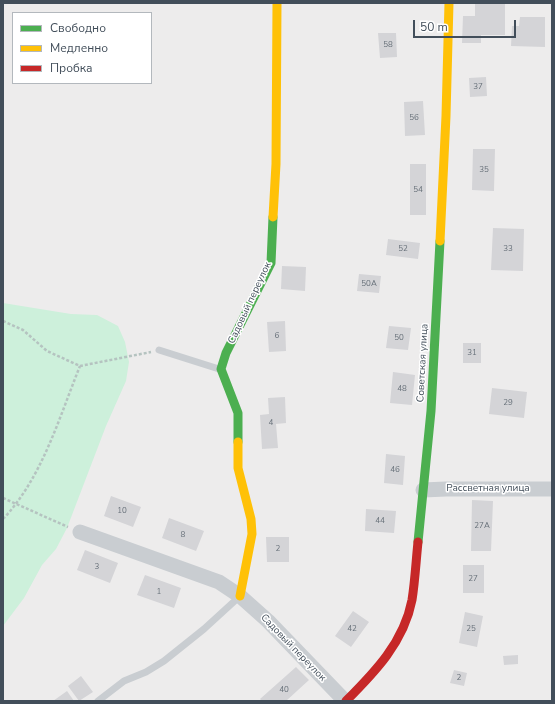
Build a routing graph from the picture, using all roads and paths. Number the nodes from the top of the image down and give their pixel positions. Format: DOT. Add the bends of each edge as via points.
graph roads {
  1 [pos="277,3"];
  2 [pos="449,3"];
  3 [pos="3,321"];
  4 [pos="159,350"];
  5 [pos="80,366"];
  6 [pos="221,369"];
  7 [pos="552,489"];
  8 [pos="423,490"];
  9 [pos="3,498"];
  10 [pos="18,504"];
  11 [pos="3,519"];
  12 [pos="80,532"];
  13 [pos="240,596"];
  14 [pos="98,701"];
  15 [pos="345,701"];
  1 -- 6 [label="street, Садовый переулок" via="276,164 270,263 226,353"];
  2 -- 8 [label="street, Советская улица" via="431,411"];
  3 -- 5 [label="path" via="23,330 47,351"];
  4 -- 5 [label="path"];
  4 -- 6 [label="lane"];
  5 -- 10 [label="path" via="44,456"];
  6 -- 13 [label="street" via="238,413 238,468 251,519 252,534"];
  7 -- 8 [label="street, Рассветная улица"];
  8 -- 15 [label="street, Советская улица" via="412,600 407,621 385,662"];
  9 -- 10 [label="path"];
  10 -- 11 [label="path"];
  10 -- 12 [label="path"];
  12 -- 13 [label="street, Садовый переулок" via="219,582"];
  13 -- 14 [label="lane" via="164,661 124,681"];
  13 -- 15 [label="street, Садовый переулок" via="268,621"];
}
